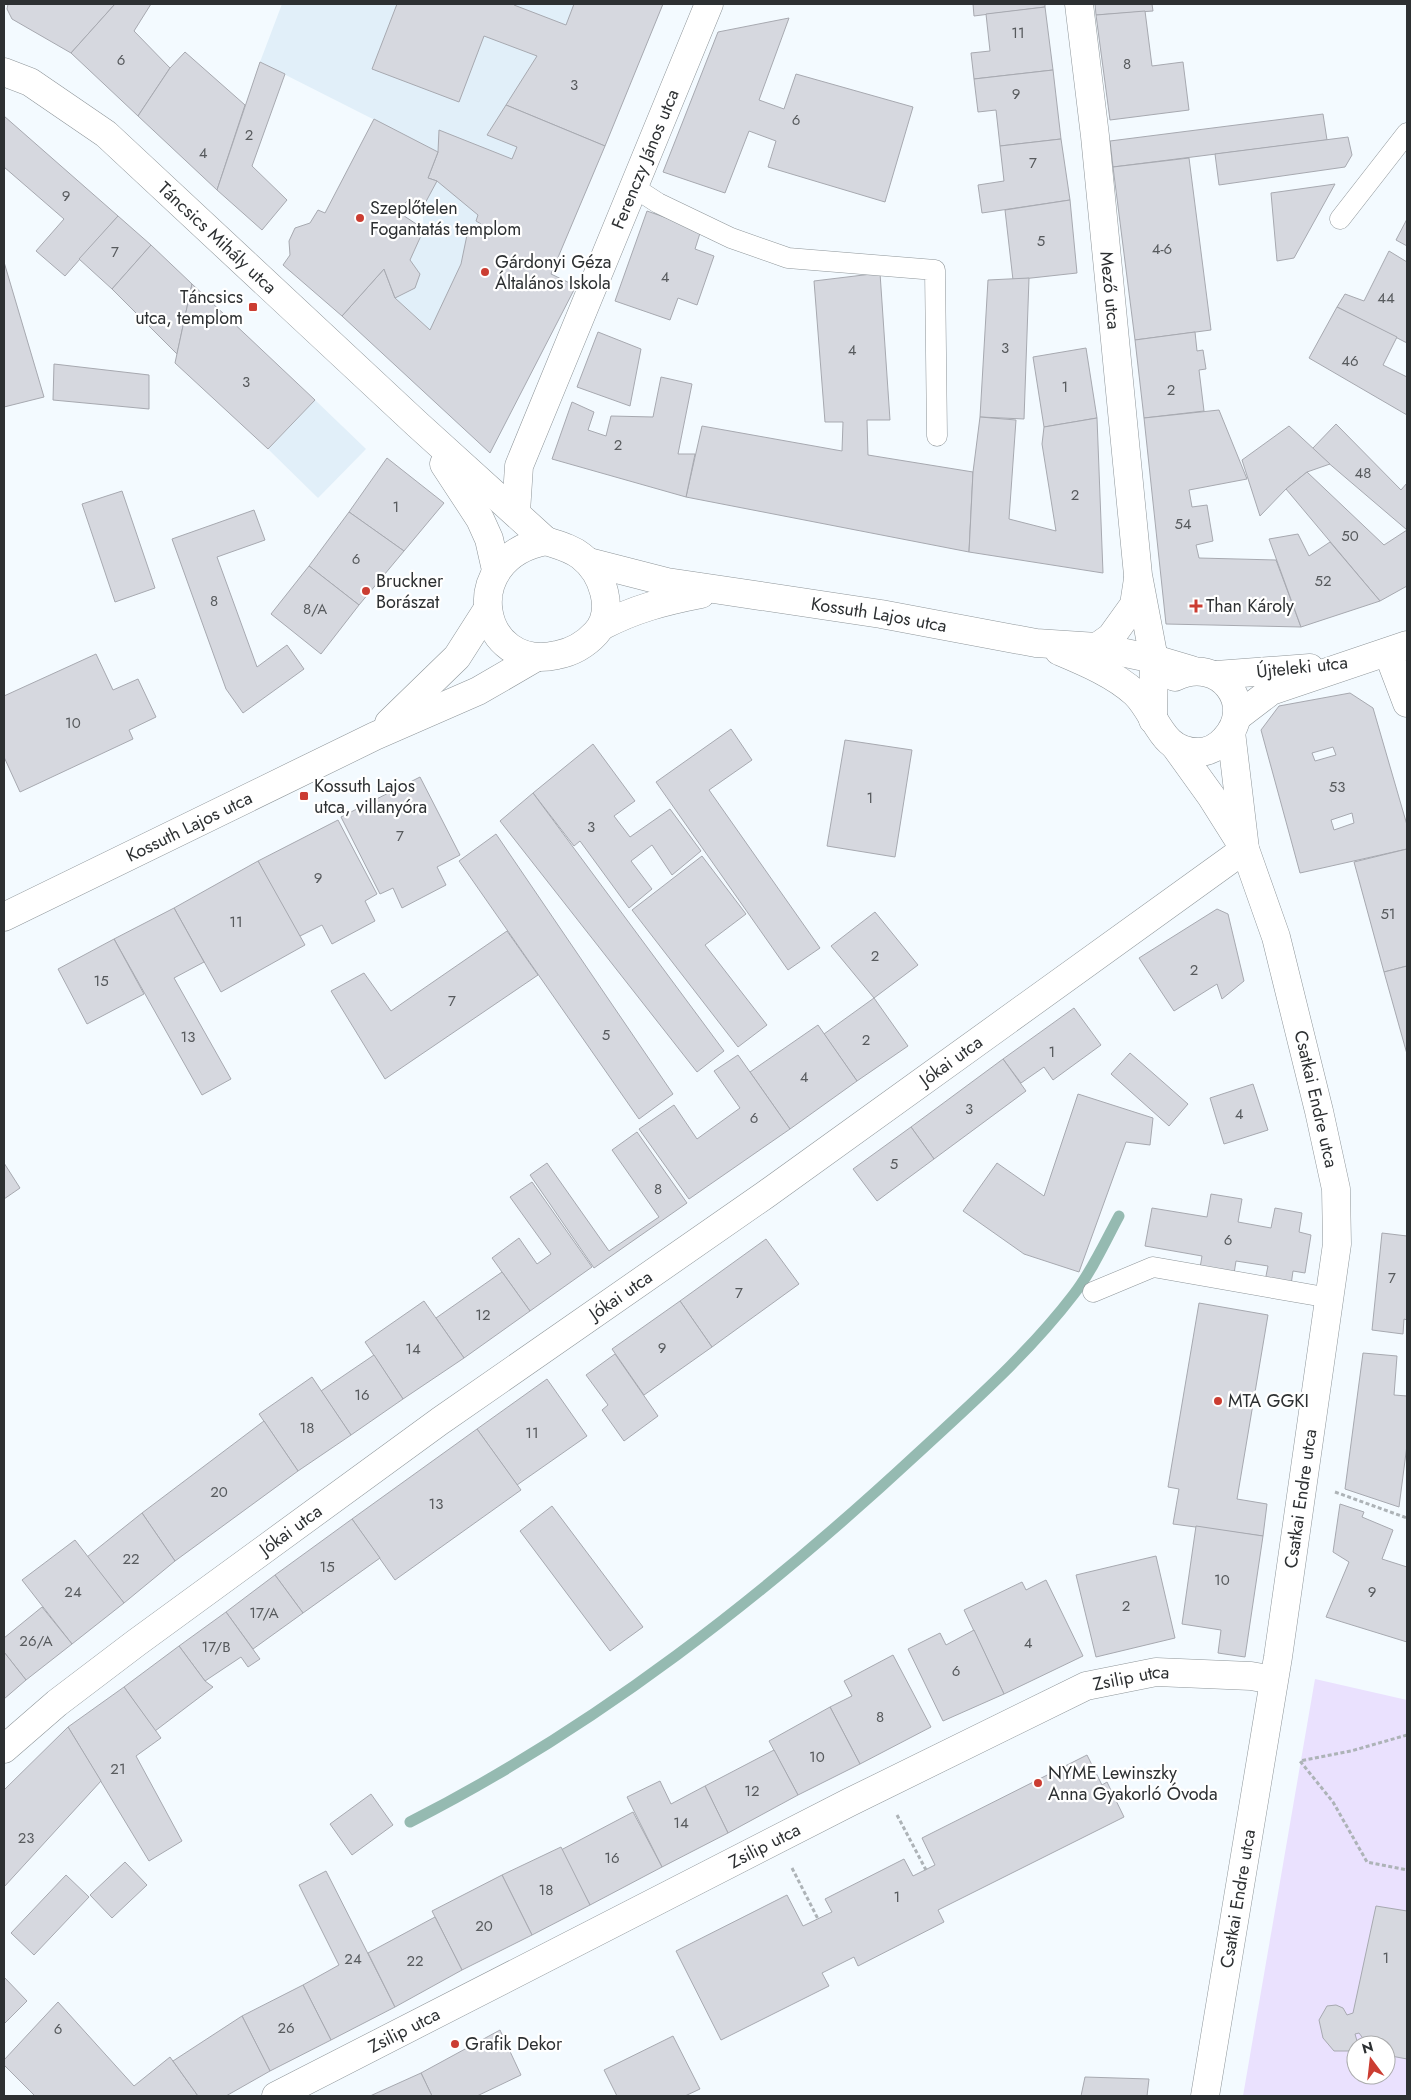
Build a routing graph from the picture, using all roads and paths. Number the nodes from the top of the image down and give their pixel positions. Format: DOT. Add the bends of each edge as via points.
graph roads {
  1 [pos="709,4"];
  2 [pos="1079,4"];
  3 [pos="4,72"];
  4 [pos="1407,133"];
  5 [pos="635,188"];
  6 [pos="1340,219"];
  7 [pos="416,424"];
  8 [pos="937,436"];
  9 [pos="516,512"];
  10 [pos="546,541"];
  11 [pos="588,562"];
  12 [pos="496,570"];
  13 [pos="1138,575"];
  14 [pos="722,590"];
  15 [pos="487,610"];
  16 [pos="602,626"];
  17 [pos="1036,643"];
  18 [pos="1097,646"];
  19 [pos="1397,649"];
  20 [pos="535,658"];
  21 [pos="1154,659"];
  22 [pos="1204,673"];
  23 [pos="1407,703"];
  24 [pos="1153,710"];
  25 [pos="1234,725"];
  26 [pos="375,736"];
  27 [pos="1174,746"];
  28 [pos="1245,849"];
  29 [pos="4,917"];
  30 [pos="1093,1292"];
  31 [pos="1330,1298"];
  32 [pos="1332,1491"];
  33 [pos="1407,1518"];
  34 [pos="1273,1680"];
  35 [pos="1407,1735"];
  36 [pos="4,1749"];
  37 [pos="894,1810"];
  38 [pos="790,1865"];
  39 [pos="926,1870"];
  40 [pos="1407,1870"];
  41 [pos="818,1919"];
  42 [pos="276,2096"];
  43 [pos="1205,2096"];
  1 -- 5 [label="street, Ferenczy János utca"];
  2 -- 13 [label="street, Mező utca"];
  3 -- 7 [label="street, Táncsics Mihály utca" via="30,82 106,134"];
  4 -- 6 [label="lane"];
  5 -- 8 [label="lane" via="658,203 731,238 788,258 935,270"];
  5 -- 9 [label="street, Ferenczy János utca" via="519,466"];
  7 -- 9 [label="street, Táncsics Mihály utca"];
  7 -- 12 [label="street, Táncsics Mihály utca" via="480,519 489,539"];
  9 -- 10 [label="street, Táncsics Mihály utca"];
  10 -- 11 [label="street" via="564,546"];
  10 -- 12 [label="street" via="519,550"];
  11 -- 14 [label="street, Kossuth Lajos utca" via="667,582"];
  11 -- 16 [label="street" via="605,591 606,609"];
  12 -- 15 [label="street" via="487,598"];
  13 -- 18 [label="street, Mező utca" via="1134,605 1111,637"];
  13 -- 21 [label="street, Mező utca"];
  14 -- 16 [label="street, Kossuth Lajos utca" via="629,612"];
  14 -- 17 [label="street, Kossuth Lajos utca" via="881,614"];
  15 -- 20 [label="street" via="494,628 508,646"];
  15 -- 26 [label="street, Kossuth Lajos utca" via="457,657"];
  16 -- 20 [label="street" via="587,643 568,653"];
  17 -- 18 [label="street, Kossuth Lajos utca"];
  17 -- 24 [label="street, Kossuth Lajos utca" via="1087,662 1136,694"];
  18 -- 21 [label="street, Kossuth Lajos utca"];
  19 -- 22 [label="street, Újteleki utca" via="1342,665"];
  19 -- 23 [label="street"];
  19 -- 25 [label="street, Újteleki utca" via="1271,691"];
  20 -- 26 [label="street, Kossuth Lajos utca" via="478,691"];
  21 -- 22 [label="street, Kossuth Lajos utca"];
  21 -- 24 [label="street, Mező utca"];
  22 -- 24 [label="street" via="1172,678"];
  22 -- 25 [label="street" via="1232,693"];
  24 -- 27 [label="street" via="1158,730"];
  25 -- 27 [label="street" via="1216,747 1202,752"];
  25 -- 28 [label="street, Csatkai Endre utca"];
  26 -- 29 [label="street, Kossuth Lajos utca"];
  27 -- 28 [label="street, Csatkai Endre utca"];
  28 -- 31 [label="street, Csatkai Endre utca" via="1276,937 1291,993 1336,1189 1337,1244"];
  28 -- 36 [label="street, Jókai utca" via="773,1189 440,1421 120,1655"];
  30 -- 31 [label="lane" via="1153,1267"];
  31 -- 34 [label="street, Csatkai Endre utca"];
  32 -- 33 [label="path"];
  34 -- 42 [label="street, Zsilip utca" via="1156,1672 1086,1686 850,1802"];
  34 -- 43 [label="street, Csatkai Endre utca"];
  35 -- 40 [label="path" via="1300,1761 1332,1802 1367,1862"];
  37 -- 39 [label="path"];
  38 -- 41 [label="path"];
}
